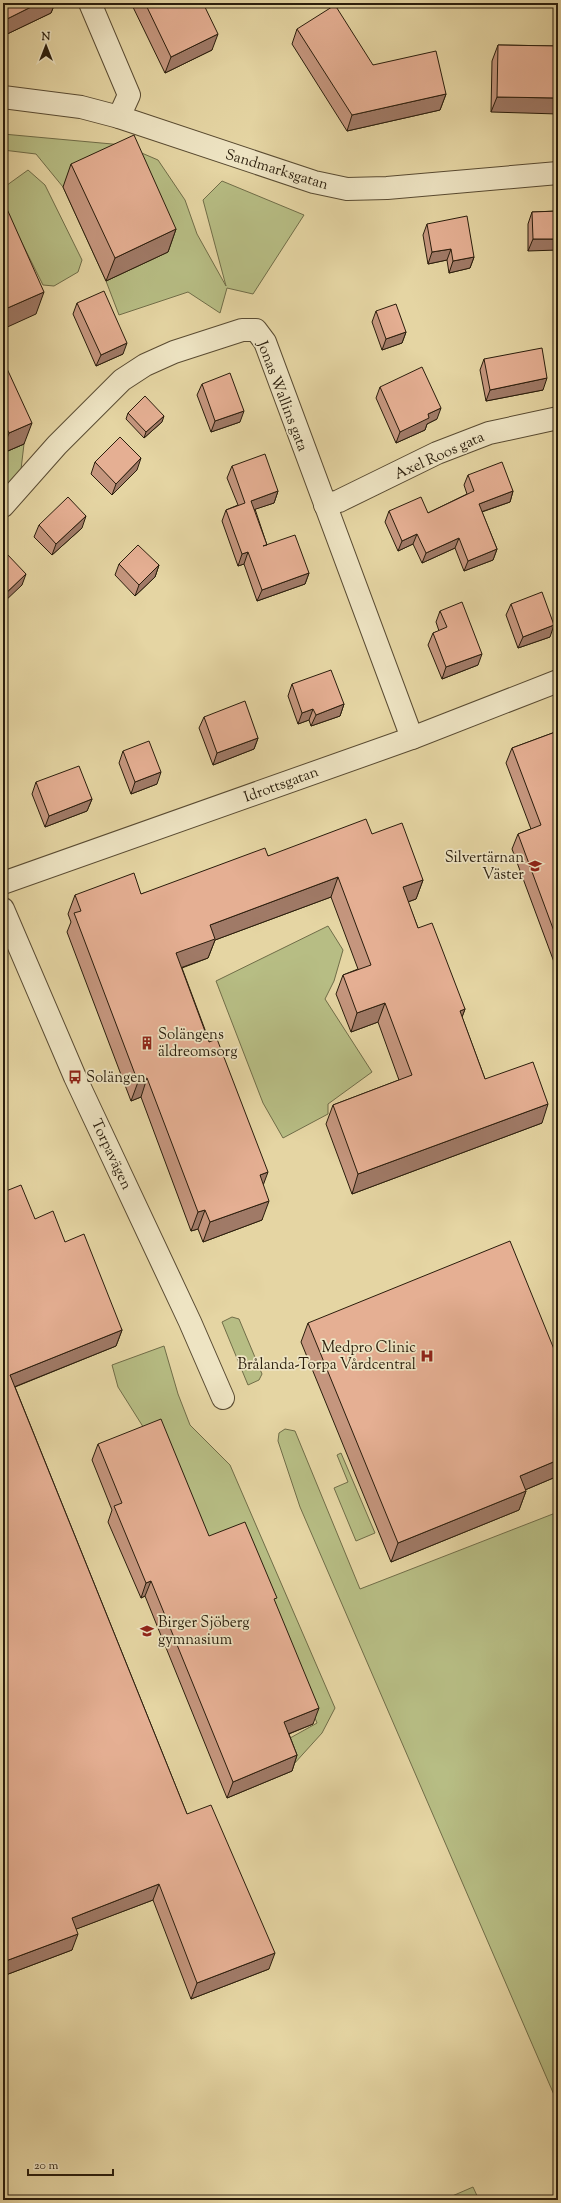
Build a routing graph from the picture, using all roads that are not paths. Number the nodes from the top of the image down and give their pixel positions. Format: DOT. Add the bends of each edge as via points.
graph roads {
  1 [pos="90,3"];
  2 [pos="3,97"];
  3 [pos="119,117"];
  4 [pos="558,173"];
  5 [pos="558,418"];
  6 [pos="325,505"];
  7 [pos="3,506"];
  8 [pos="558,681"];
  9 [pos="412,738"];
  10 [pos="3,883"];
  11 [pos="3,909"];
  12 [pos="223,1398"];
  1 -- 3 [label="street" via="129,95"];
  2 -- 3 [label="street, Sandmarksgatan" via="81,107"];
  3 -- 4 [label="street, Sandmarksgatan" via="314,182 347,189 387,188"];
  5 -- 6 [label="street, Axel Roos gata" via="489,433 437,453 339,501"];
  6 -- 7 [label="street, Jonas Wallins gata" via="265,342 256,330 242,330 174,352 145,365 122,380 57,445"];
  6 -- 9 [label="street, Jonas Wallins gata"];
  8 -- 9 [label="street, Idrottsgatan"];
  9 -- 10 [label="street, Idrottsgatan"];
  11 -- 12 [label="street, Torpavägen" via="75,1077 187,1315"];
}
